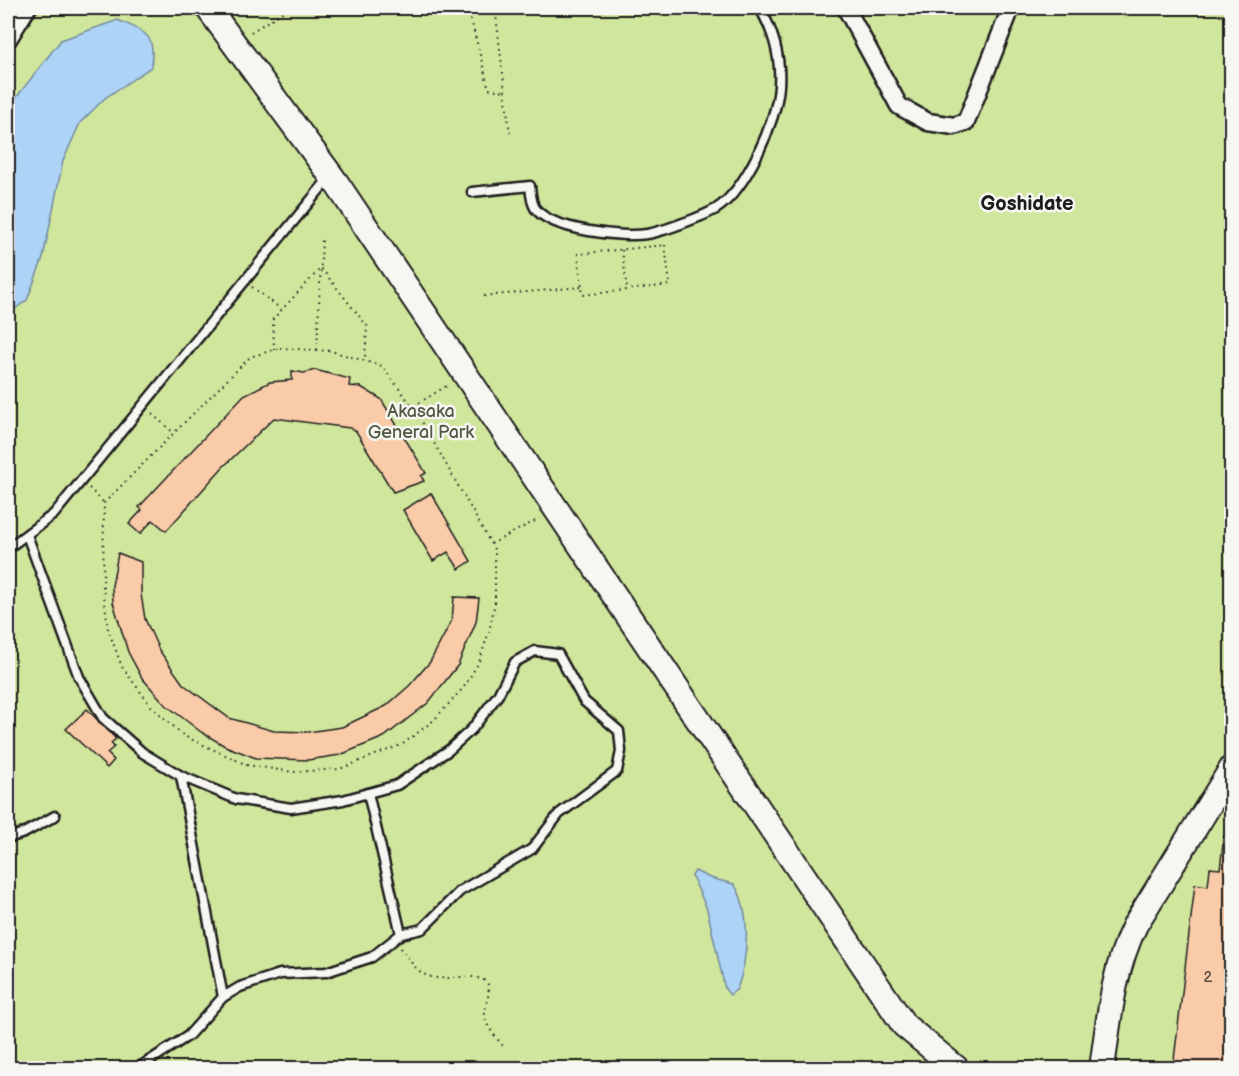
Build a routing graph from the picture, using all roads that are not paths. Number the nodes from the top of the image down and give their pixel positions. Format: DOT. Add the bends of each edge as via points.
graph roads {
  1 [pos="27,8"];
  2 [pos="208,8"];
  3 [pos="760,8"];
  4 [pos="846,8"];
  5 [pos="1011,8"];
  6 [pos="8,39"];
  7 [pos="331,175"];
  8 [pos="472,192"];
  9 [pos="27,535"];
  10 [pos="8,548"];
  11 [pos="1232,768"];
  12 [pos="181,776"];
  13 [pos="368,793"];
  14 [pos="55,816"];
  15 [pos="8,838"];
  16 [pos="397,937"];
  17 [pos="223,996"];
  18 [pos="138,1068"];
  19 [pos="956,1068"];
  20 [pos="1102,1068"];
  1 -- 6 [label="street"];
  2 -- 7 [label="street"];
  3 -- 8 [label="lane" via="777,52 779,87 758,151 742,183 716,208 648,234 599,234 565,225 537,210 530,186"];
  4 -- 5 [label="street" via="899,106 928,122 954,126 966,122"];
  7 -- 9 [label="lane" via="54,513"];
  7 -- 19 [label="street" via="904,1025"];
  9 -- 10 [label="lane"];
  9 -- 12 [label="lane" via="79,677 103,718 143,753"];
  11 -- 20 [label="street" via="1124,948 1116,971"];
  12 -- 13 [label="lane" via="236,799 291,808"];
  12 -- 17 [label="lane"];
  13 -- 16 [label="lane"];
  13 -- 16 [label="lane" via="397,785 449,750 472,729 498,695 515,662 535,651 558,654 584,701 619,732 617,771 559,814 532,849 459,891 422,929"];
  14 -- 15 [label="lane"];
  16 -- 17 [label="lane" via="372,957 326,972 280,975"];
  17 -- 18 [label="lane" via="188,1036"];
}
